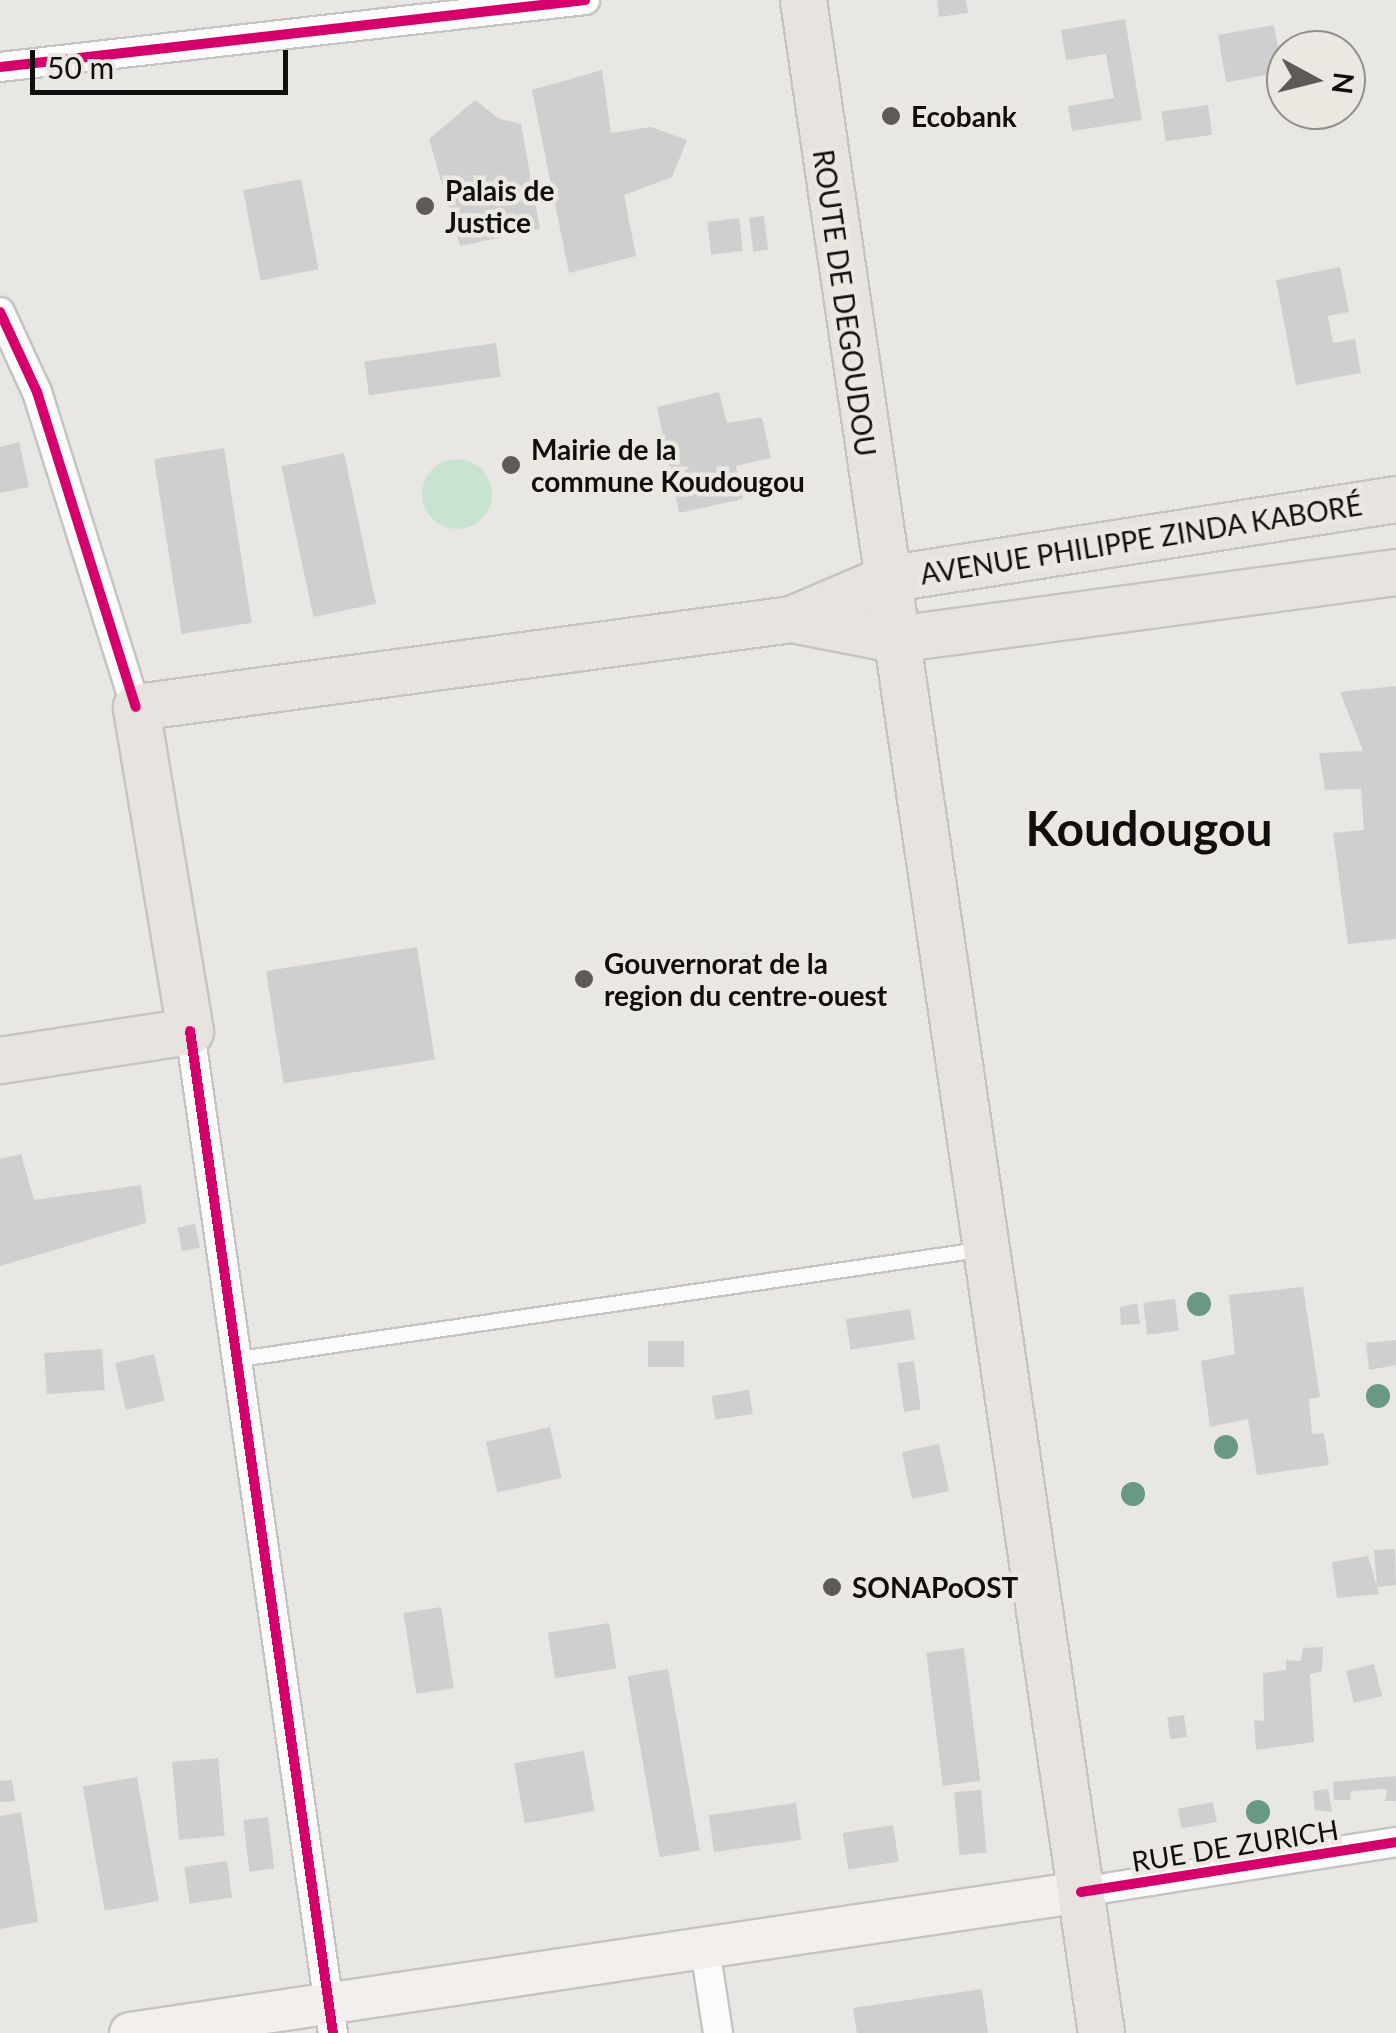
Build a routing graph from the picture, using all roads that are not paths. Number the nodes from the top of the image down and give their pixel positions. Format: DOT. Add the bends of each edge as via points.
graph roads {
  1 [pos="585,0"];
  2 [pos="803,0"];
  3 [pos="0,66"];
  4 [pos="0,312"];
  5 [pos="1396,499"];
  6 [pos="1396,572"];
  7 [pos="890,608"];
  8 [pos="791,619"];
  9 [pos="136,707"];
  10 [pos="190,1032"];
  11 [pos="0,1060"];
  12 [pos="984,1249"];
  13 [pos="233,1360"];
  14 [pos="1396,1842"];
  15 [pos="1081,1892"];
  16 [pos="705,1948"];
  17 [pos="332,2018"];
  18 [pos="130,2033"];
  19 [pos="718,2033"];
  20 [pos="1101,2033"];
  1 -- 3 [label="street"];
  2 -- 7 [label="main road, ROUTE DE DEGOUDOU"];
  4 -- 9 [label="street" via="37,392"];
  5 -- 7 [label="main road, AVENUE PHILIPPE ZINDA KABORÉ"];
  6 -- 7 [label="main road"];
  7 -- 8 [label="main road"];
  7 -- 8 [label="main road"];
  7 -- 12 [label="main road, ROUTE DE DEGOUDOU"];
  8 -- 9 [label="main road"];
  9 -- 10 [label="main road"];
  10 -- 11 [label="main road"];
  10 -- 13 [label="street"];
  12 -- 13 [label="lane"];
  12 -- 15 [label="main road, ROUTE DE DEGOUDOU"];
  13 -- 17 [label="street"];
  14 -- 15 [label="street, RUE DE ZURICH"];
  15 -- 16 [label="main road, RUE DE ZURICH"];
  15 -- 20 [label="main road, ROUTE DE DEGOUDOU"];
  16 -- 17 [label="main road, RUE DE ZURICH"];
  16 -- 19 [label="street"];
  17 -- 18 [label="main road, RUE DE ZURICH"];
}
